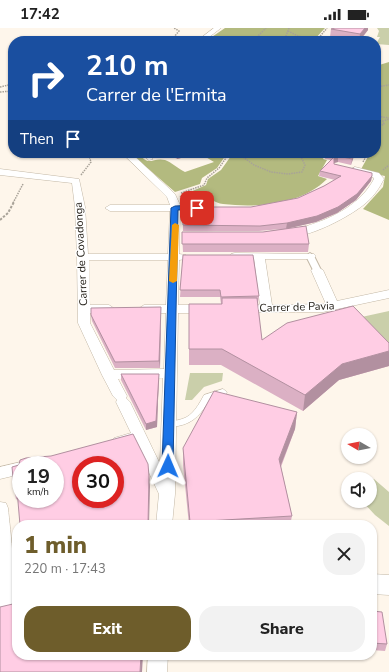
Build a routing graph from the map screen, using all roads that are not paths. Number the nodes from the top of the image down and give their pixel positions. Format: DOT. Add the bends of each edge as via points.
graph roads {
  1 [pos="218,28"];
  2 [pos="207,36"];
  3 [pos="131,158"];
  4 [pos="344,168"];
  5 [pos="0,172"];
  6 [pos="110,208"];
  7 [pos="175,208"];
  8 [pos="191,208"];
  9 [pos="276,234"];
  10 [pos="220,256"];
  11 [pos="259,256"];
  12 [pos="310,256"];
  13 [pos="84,257"];
  14 [pos="174,257"];
  15 [pos="190,257"];
  16 [pos="317,270"];
  17 [pos="389,294"];
  18 [pos="333,306"];
  19 [pos="266,308"];
  20 [pos="84,309"];
  21 [pos="172,309"];
  22 [pos="171,373"];
  23 [pos="110,375"];
  24 [pos="223,392"];
  25 [pos="168,424"];
  26 [pos="140,436"];
  27 [pos="104,446"];
  28 [pos="12,470"];
  29 [pos="0,473"];
  30 [pos="167,494"];
  31 [pos="0,508"];
  32 [pos="164,520"];
  33 [pos="377,584"];
  34 [pos="389,585"];
  35 [pos="7,599"];
  36 [pos="158,660"];
  37 [pos="157,672"];
  1 -- 2 [label="street"];
  3 -- 7 [label="street" via="172,196"];
  4 -- 9 [label="street" via="376,175 379,178 370,195 361,204 305,230"];
  5 -- 13 [label="street, Carrer de Covadonga" via="76,181"];
  6 -- 7 [label="street"];
  7 -- 8 [label="street"];
  7 -- 14 [label="street" via="179,235"];
  10 -- 11 [label="street"];
  11 -- 12 [label="street"];
  11 -- 19 [label="street"];
  12 -- 16 [label="street"];
  13 -- 14 [label="street"];
  13 -- 20 [label="street, Carrer de Covadonga"];
  14 -- 15 [label="street"];
  14 -- 21 [label="street"];
  16 -- 18 [label="street"];
  17 -- 18 [label="street, Carrer de Pavia"];
  18 -- 19 [label="street, Carrer de Pavia"];
  19 -- 21 [label="street, Carrer de Pavia"];
  20 -- 21 [label="street, Carrer de Pavia"];
  20 -- 23 [label="street, Carrer de Covadonga" via="84,322"];
  21 -- 22 [label="street"];
  22 -- 23 [label="street"];
  22 -- 25 [label="street"];
  23 -- 26 [label="street, Carrer de Covadonga"];
  24 -- 25 [label="lane" via="207,397 195,417 183,423"];
  25 -- 30 [label="street"];
  26 -- 27 [label="street"];
  26 -- 30 [label="street, Carrer de Covadonga"];
  28 -- 29 [label="street"];
  30 -- 32 [label="street"];
  31 -- 35 [label="street"];
  33 -- 34 [label="street"];
  36 -- 37 [label="street"];
}
